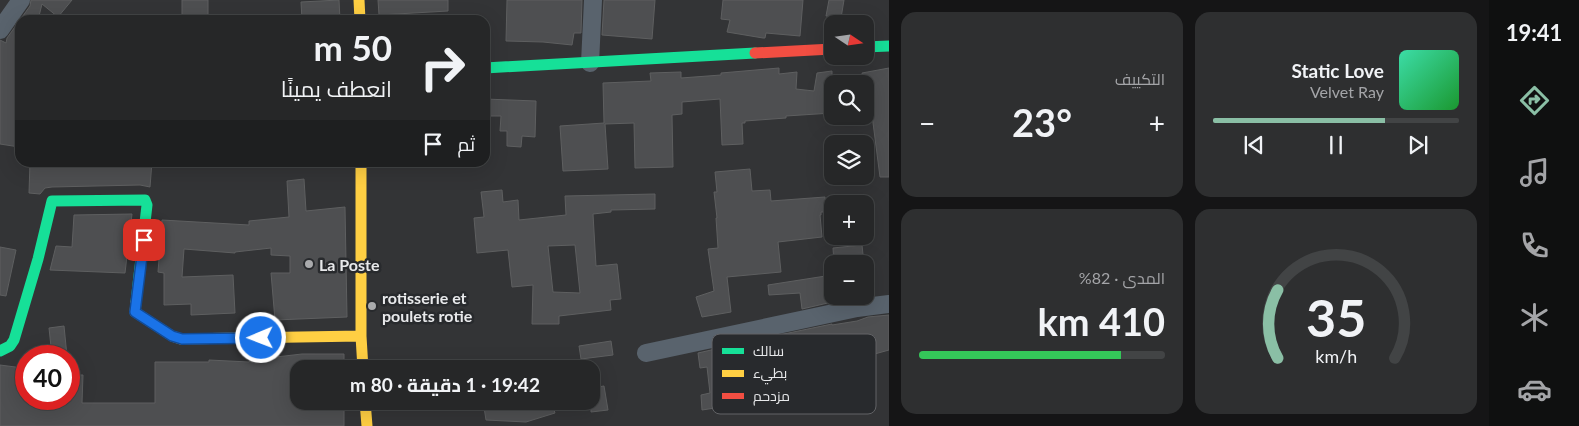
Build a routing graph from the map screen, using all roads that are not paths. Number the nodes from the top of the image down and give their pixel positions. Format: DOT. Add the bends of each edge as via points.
graph roads {
  1 [pos="20,0"];
  2 [pos="359,0"];
  3 [pos="593,0"];
  4 [pos="360,15"];
  5 [pos="0,30"];
  6 [pos="889,46"];
  7 [pos="874,47"];
  8 [pos="824,49"];
  9 [pos="590,63"];
  10 [pos="490,68"];
  11 [pos="361,167"];
  12 [pos="889,304"];
  13 [pos="735,334"];
  14 [pos="361,336"];
  15 [pos="712,339"];
  16 [pos="0,351"];
  17 [pos="646,353"];
  18 [pos="362,360"];
  19 [pos="366,410"];
  20 [pos="367,426"];
  1 -- 5 [label="street"];
  2 -- 4 [label="street"];
  3 -- 9 [label="street"];
  6 -- 7 [label="street"];
  8 -- 9 [label="street"];
  9 -- 10 [label="street"];
  11 -- 14 [label="street"];
  12 -- 13 [label="street"];
  14 -- 16 [label="street" via="182,339 172,336 135,312 148,205 145,200 52,201 14,340"];
  14 -- 18 [label="street"];
  15 -- 17 [label="street"];
  19 -- 20 [label="street"];
}
